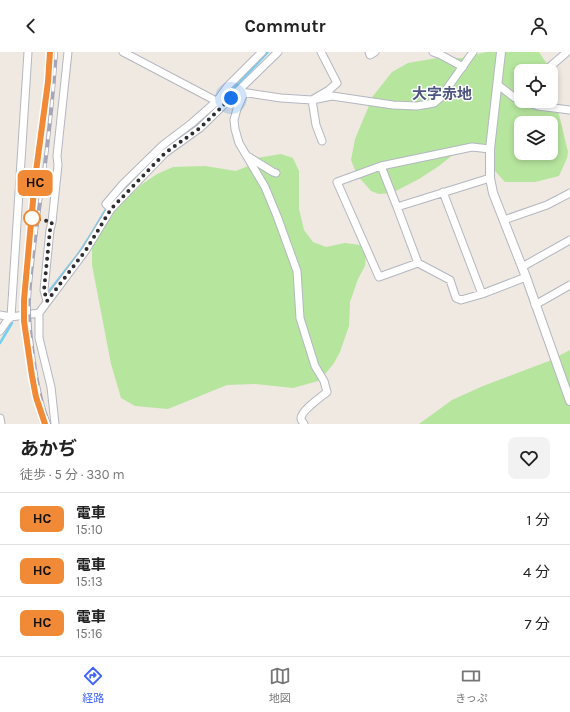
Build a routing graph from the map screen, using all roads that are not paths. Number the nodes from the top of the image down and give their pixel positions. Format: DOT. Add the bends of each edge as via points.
graph roads {
  1 [pos="28,52"];
  2 [pos="68,52"];
  3 [pos="123,52"];
  4 [pos="262,52"];
  5 [pos="278,52"];
  6 [pos="321,52"];
  7 [pos="368,52"];
  8 [pos="375,52"];
  9 [pos="434,52"];
  10 [pos="473,52"];
  11 [pos="501,52"];
  12 [pos="567,52"];
  13 [pos="553,64"];
  14 [pos="463,67"];
  15 [pos="498,85"];
  16 [pos="241,92"];
  17 [pos="514,96"];
  18 [pos="312,100"];
  19 [pos="220,103"];
  20 [pos="554,108"];
  21 [pos="570,110"];
  22 [pos="322,141"];
  23 [pos="490,149"];
  24 [pos="247,156"];
  25 [pos="381,166"];
  26 [pos="276,173"];
  27 [pos="490,178"];
  28 [pos="443,192"];
  29 [pos="570,193"];
  30 [pos="397,207"];
  31 [pos="504,220"];
  32 [pos="570,240"];
  33 [pos="418,263"];
  34 [pos="522,267"];
  35 [pos="526,277"];
  36 [pos="570,285"];
  37 [pos="482,294"];
  38 [pos="47,301"];
  39 [pos="535,305"];
  40 [pos="39,313"];
  41 [pos="0,314"];
  42 [pos="10,317"];
  43 [pos="0,331"];
  44 [pos="570,401"];
  45 [pos="0,418"];
  46 [pos="1,424"];
  47 [pos="55,424"];
  48 [pos="304,424"];
  1 -- 42 [label="street"];
  2 -- 38 [label="street" via="44,290"];
  3 -- 19 [label="street"];
  4 -- 19 [label="street" via="227,87"];
  5 -- 16 [label="street" via="250,79"];
  6 -- 18 [label="street" via="337,83"];
  7 -- 8 [label="street" via="370,55"];
  9 -- 14 [label="street"];
  10 -- 14 [label="street"];
  11 -- 15 [label="street"];
  12 -- 13 [label="street"];
  14 -- 18 [label="street" via="434,103 417,106 393,105 332,96"];
  15 -- 17 [label="street"];
  15 -- 23 [label="street"];
  16 -- 18 [label="street"];
  16 -- 19 [label="street"];
  16 -- 24 [label="street" via="234,120 239,143"];
  18 -- 22 [label="street" via="316,125"];
  19 -- 38 [label="street" via="200,128 165,153 109,207 86,250"];
  20 -- 21 [label="street"];
  23 -- 25 [label="street" via="472,147"];
  23 -- 27 [label="street"];
  24 -- 26 [label="street"];
  24 -- 48 [label="street" via="265,187 297,271 300,318 315,366 327,392 304,411 301,418"];
  25 -- 30 [label="street"];
  25 -- 33 [label="street" via="337,182 379,277"];
  27 -- 28 [label="street"];
  27 -- 31 [label="street"];
  28 -- 30 [label="street"];
  28 -- 37 [label="street"];
  29 -- 31 [label="street" via="547,205"];
  30 -- 33 [label="street"];
  31 -- 34 [label="street"];
  32 -- 34 [label="street"];
  33 -- 37 [label="street" via="450,280 456,298 461,300"];
  34 -- 35 [label="street"];
  35 -- 37 [label="street"];
  35 -- 39 [label="street"];
  36 -- 39 [label="street"];
  38 -- 40 [label="street"];
  39 -- 44 [label="street"];
  40 -- 42 [label="street"];
  40 -- 47 [label="street" via="39,338 51,387"];
  41 -- 42 [label="street"];
  42 -- 43 [label="street"];
  45 -- 46 [label="street"];
}
